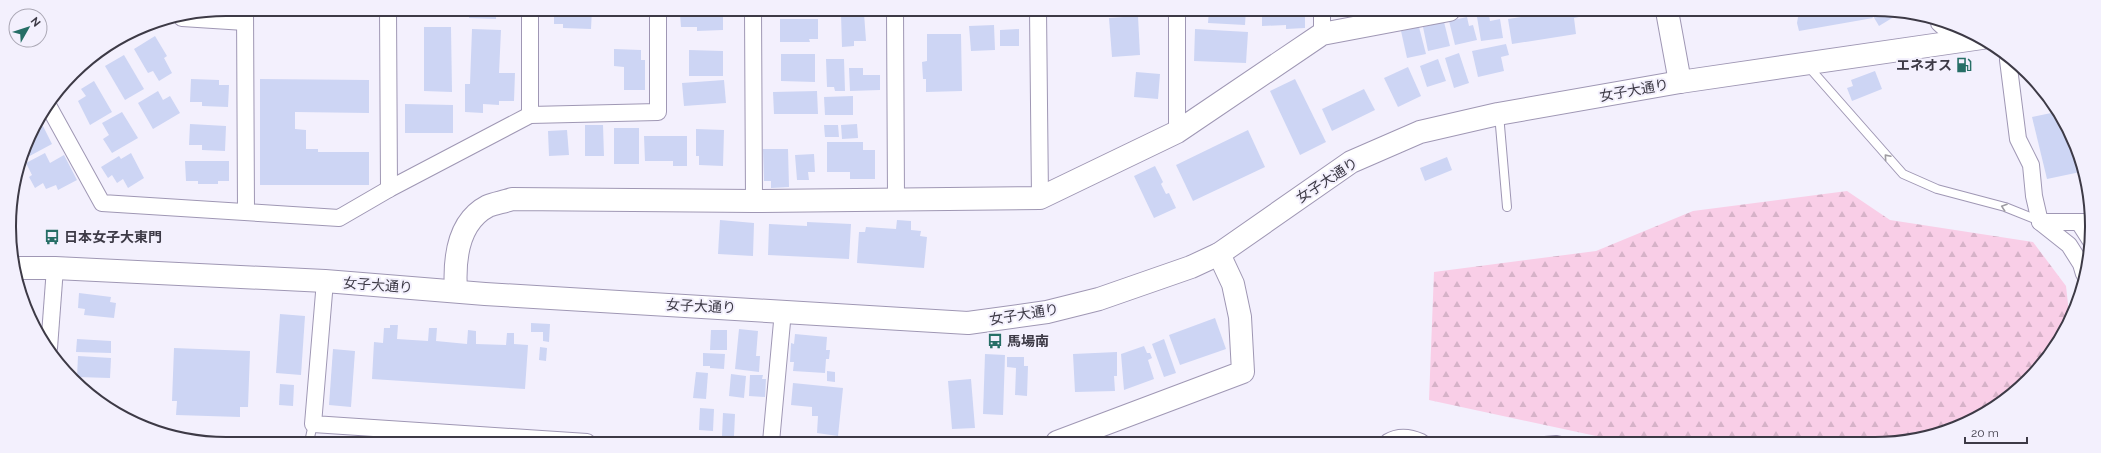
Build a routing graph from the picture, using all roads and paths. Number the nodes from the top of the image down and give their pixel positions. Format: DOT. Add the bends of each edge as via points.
graph roads {
  1 [pos="245,16"];
  2 [pos="388,16"];
  3 [pos="530,16"];
  4 [pos="658,16"];
  5 [pos="753,16"];
  6 [pos="895,16"];
  7 [pos="1038,16"];
  8 [pos="1177,16"];
  9 [pos="1322,16"];
  10 [pos="1417,16"];
  11 [pos="1668,16"];
  12 [pos="204,17"];
  13 [pos="1944,28"];
  14 [pos="1322,34"];
  15 [pos="1972,40"];
  16 [pos="1959,42"];
  17 [pos="1806,64"];
  18 [pos="2008,64"];
  19 [pos="1680,82"];
  20 [pos="51,110"];
  21 [pos="1498,114"];
  22 [pos="530,115"];
  23 [pos="1177,132"];
  24 [pos="389,189"];
  25 [pos="1040,198"];
  26 [pos="896,199"];
  27 [pos="754,201"];
  28 [pos="1507,207"];
  29 [pos="246,211"];
  30 [pos="2040,222"];
  31 [pos="2081,222"];
  32 [pos="2085,233"];
  33 [pos="1219,254"];
  34 [pos="2081,265"];
  35 [pos="20,268"];
  36 [pos="55,268"];
  37 [pos="325,281"];
  38 [pos="456,291"];
  39 [pos="783,311"];
  40 [pos="50,341"];
  41 [pos="313,424"];
  42 [pos="310,437"];
  43 [pos="511,437"];
  44 [pos="771,437"];
  45 [pos="1070,437"];
  1 -- 12 [label="street"];
  1 -- 29 [label="street"];
  2 -- 24 [label="street"];
  3 -- 22 [label="street"];
  4 -- 22 [label="street" via="658,112"];
  5 -- 27 [label="street"];
  6 -- 26 [label="street"];
  7 -- 25 [label="street"];
  8 -- 23 [label="street"];
  9 -- 14 [label="street"];
  10 -- 14 [label="street"];
  11 -- 19 [label="street"];
  13 -- 16 [label="street"];
  14 -- 23 [label="street"];
  15 -- 16 [label="street, 女子大通り"];
  16 -- 17 [label="street, 女子大通り"];
  17 -- 19 [label="street, 女子大通り"];
  30 -- 17 [label="lane, one-way" via="2005,207 1937,189 1903,174"];
  18 -- 30 [label="street" via="2018,139 2031,165"];
  19 -- 21 [label="street, 女子大通り"];
  20 -- 29 [label="street" via="102,203"];
  21 -- 28 [label="lane"];
  21 -- 33 [label="street, 女子大通り" via="1420,132 1351,162"];
  22 -- 24 [label="street"];
  23 -- 25 [label="street"];
  24 -- 29 [label="street" via="339,218"];
  25 -- 26 [label="street"];
  26 -- 27 [label="street"];
  27 -- 38 [label="street" via="512,199 488,206 472,219 461,238 455,268"];
  30 -- 31 [label="street"];
  30 -- 34 [label="street" via="2069,245"];
  31 -- 32 [label="lane"];
  33 -- 39 [label="street, 女子大通り" via="1155,281 1099,300 1047,312 968,323"];
  33 -- 45 [label="street" via="1233,284 1240,317 1243,372"];
  35 -- 36 [label="street, 女子大通り"];
  36 -- 37 [label="street, 女子大通り"];
  36 -- 40 [label="street"];
  37 -- 38 [label="street, 女子大通り"];
  37 -- 41 [label="street"];
  38 -- 39 [label="street, 女子大通り"];
  39 -- 44 [label="street"];
  41 -- 42 [label="lane"];
  41 -- 43 [label="street"];
}
